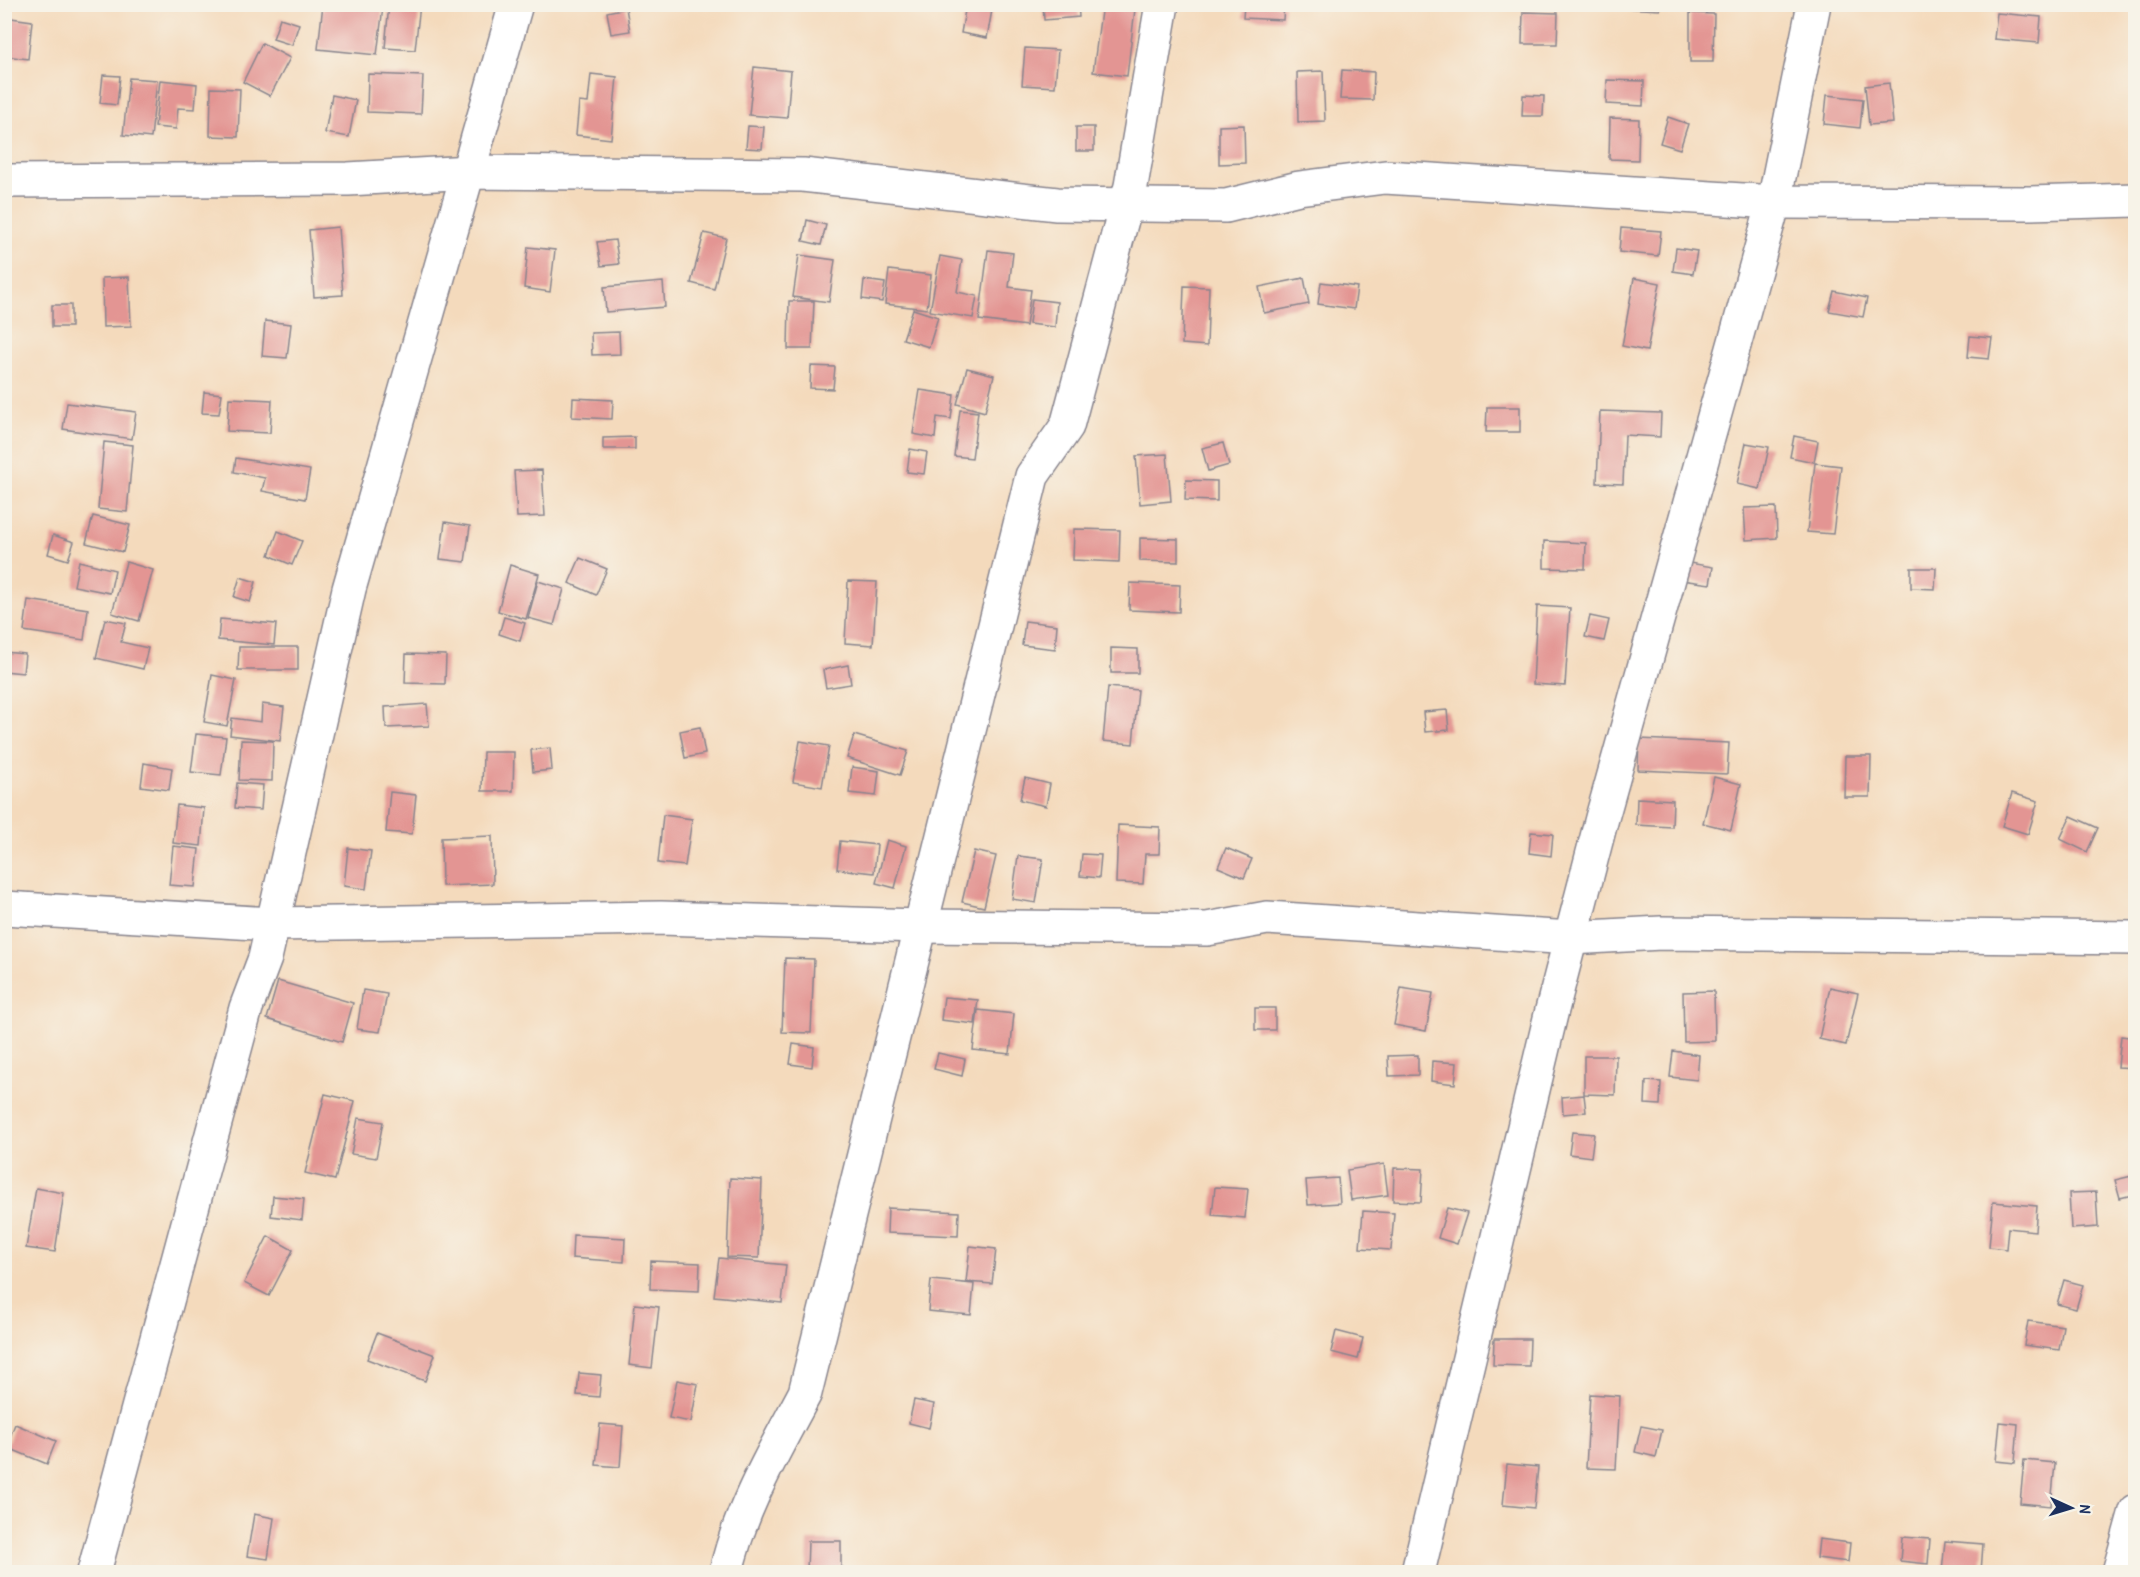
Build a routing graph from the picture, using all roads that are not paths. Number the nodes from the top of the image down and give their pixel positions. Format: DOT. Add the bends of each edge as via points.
graph roads {
  1 [pos="516,4"];
  2 [pos="1162,4"];
  3 [pos="1814,4"];
  4 [pos="470,172"];
  5 [pos="4,181"];
  6 [pos="2136,200"];
  7 [pos="1774,202"];
  8 [pos="1126,205"];
  9 [pos="4,908"];
  10 [pos="273,924"];
  11 [pos="919,926"];
  12 [pos="1571,938"];
  13 [pos="2136,938"];
  14 [pos="2136,1511"];
  15 [pos="94,1572"];
  16 [pos="726,1572"];
  17 [pos="1419,1572"];
  18 [pos="2119,1572"];
  1 -- 4 [label="street"];
  2 -- 8 [label="street"];
  3 -- 7 [label="street"];
  4 -- 5 [label="street" via="348,179"];
  4 -- 8 [label="street" via="803,175 1057,204"];
  4 -- 10 [label="street" via="349,589"];
  6 -- 7 [label="street"];
  7 -- 8 [label="street" via="1385,177 1299,188 1226,206"];
  7 -- 12 [label="street"];
  8 -- 11 [label="street" via="1067,426 1032,476"];
  9 -- 10 [label="street"];
  10 -- 11 [label="street" via="661,918"];
  10 -- 15 [label="street" via="246,1008"];
  11 -- 12 [label="street" via="1208,929 1267,918"];
  11 -- 16 [label="street" via="805,1393 733,1541"];
  12 -- 13 [label="street" via="1661,933"];
  12 -- 17 [label="street"];
  14 -- 18 [label="street"];
}
